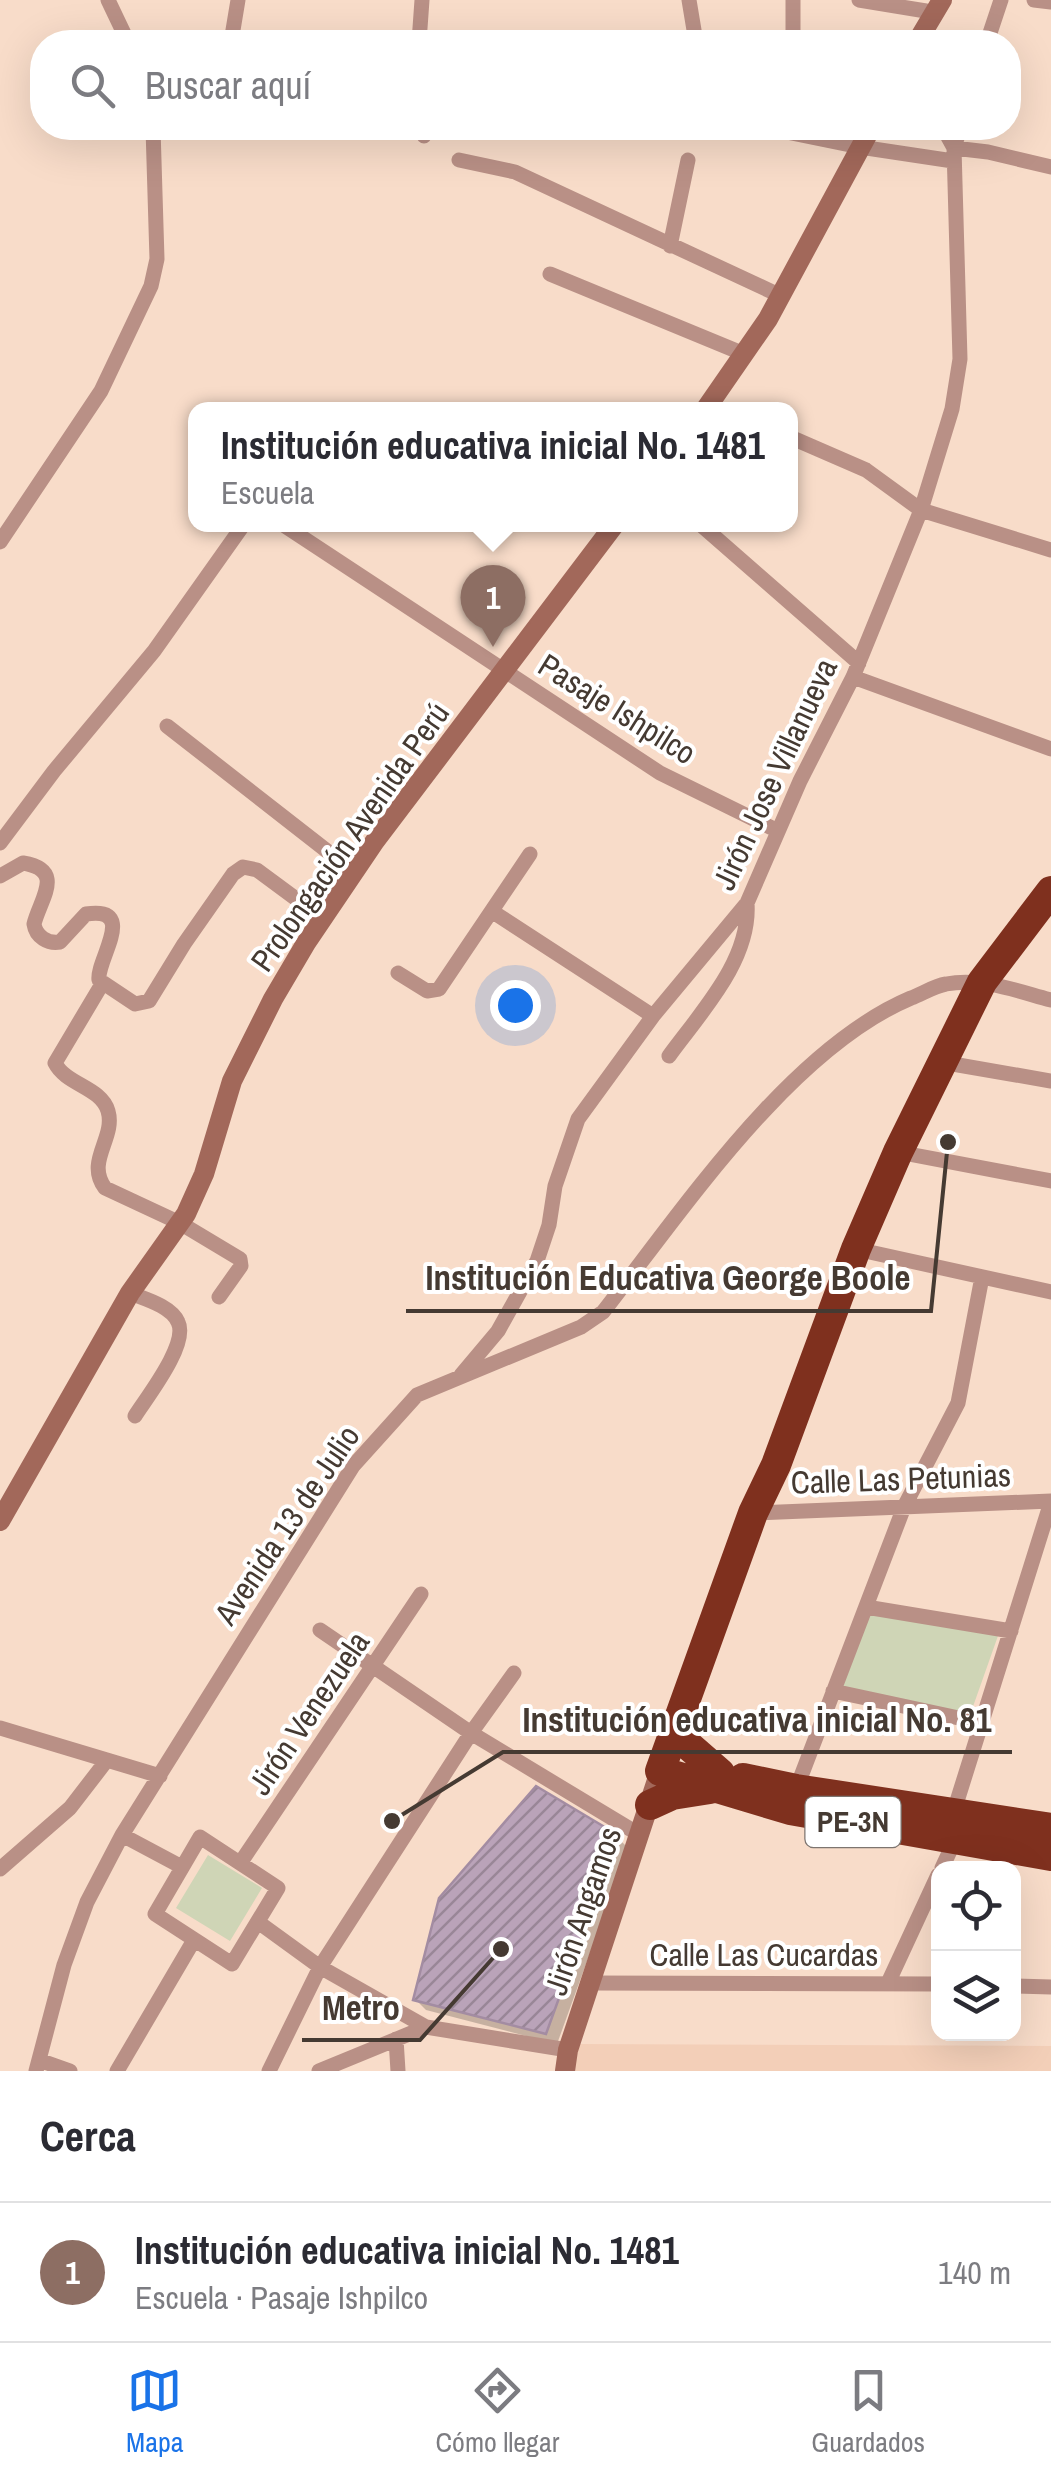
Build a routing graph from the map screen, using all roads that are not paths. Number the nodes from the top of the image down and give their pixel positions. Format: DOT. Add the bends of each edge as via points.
graph roads {
  1 [pos="108,0"];
  2 [pos="238,0"];
  3 [pos="422,0"];
  4 [pos="689,0"];
  5 [pos="793,0"];
  6 [pos="859,0"];
  7 [pos="1001,0"];
  8 [pos="1034,0"];
  9 [pos="1051,2"];
  10 [pos="930,15"];
  11 [pos="122,30"];
  12 [pos="232,30"];
  13 [pos="421,30"];
  14 [pos="694,30"];
  15 [pos="793,30"];
  16 [pos="992,30"];
  17 [pos="153,140"];
  18 [pos="830,140"];
  19 [pos="864,140"];
  20 [pos="948,140"];
  21 [pos="957,140"];
  22 [pos="860,148"];
  23 [pos="953,154"];
  24 [pos="459,160"];
  25 [pos="688,160"];
  26 [pos="1051,167"];
  27 [pos="670,246"];
  28 [pos="550,274"];
  29 [pos="781,296"];
  30 [pos="744,354"];
  31 [pos="711,402"];
  32 [pos="798,440"];
  33 [pos="922,510"];
  34 [pos="238,532"];
  35 [pos="294,532"];
  36 [pos="609,532"];
  37 [pos="709,532"];
  38 [pos="0,542"];
  39 [pos="1051,550"];
  40 [pos="506,670"];
  41 [pos="856,670"];
  42 [pos="168,726"];
  43 [pos="1051,749"];
  44 [pos="778,831"];
  45 [pos="0,843"];
  46 [pos="530,854"];
  47 [pos="354,872"];
  48 [pos="0,876"];
  49 [pos="1051,892"];
  50 [pos="746,903"];
  51 [pos="493,912"];
  52 [pos="322,918"];
  53 [pos="398,973"];
  54 [pos="982,982"];
  55 [pos="102,984"];
  56 [pos="1051,1000"];
  57 [pos="653,1016"];
  58 [pos="669,1056"];
  59 [pos="940,1062"];
  60 [pos="1051,1081"];
  61 [pos="898,1152"];
  62 [pos="1051,1182"];
  63 [pos="180,1222"];
  64 [pos="856,1250"];
  65 [pos="982,1277"];
  66 [pos="130,1292"];
  67 [pos="1051,1292"];
  68 [pos="219,1297"];
  69 [pos="458,1378"];
  70 [pos="135,1416"];
  71 [pos="1051,1502"];
  72 [pos="904,1507"];
  73 [pos="753,1513"];
  74 [pos="0,1521"];
  75 [pos="421,1594"];
  76 [pos="866,1607"];
  77 [pos="320,1630"];
  78 [pos="1011,1631"];
  79 [pos="373,1667"];
  80 [pos="514,1673"];
  81 [pos="834,1691"];
  82 [pos="982,1723"];
  83 [pos="0,1728"];
  84 [pos="471,1733"];
  85 [pos="666,1752"];
  86 [pos="107,1760"];
  87 [pos="160,1776"];
  88 [pos="718,1781"];
  89 [pos="793,1800"];
  90 [pos="650,1805"];
  91 [pos="954,1827"];
  92 [pos="1051,1828"];
  93 [pos="122,1835"];
  94 [pos="640,1835"];
  95 [pos="1051,1856"];
  96 [pos="943,1861"];
  97 [pos="241,1862"];
  98 [pos="182,1868"];
  99 [pos="0,1869"];
  100 [pos="931,1891"];
  101 [pos="258,1922"];
  102 [pos="194,1940"];
  103 [pos="320,1967"];
  104 [pos="888,1982"];
  105 [pos="590,1983"];
  106 [pos="931,1984"];
  107 [pos="1021,1986"];
  108 [pos="1051,1986"];
  109 [pos="426,2027"];
  110 [pos="396,2038"];
  111 [pos="566,2060"];
  112 [pos="37,2065"];
  113 [pos="70,2071"];
  114 [pos="116,2071"];
  115 [pos="268,2071"];
  116 [pos="319,2071"];
  117 [pos="398,2071"];
  1 -- 11 [label="street"];
  2 -- 12 [label="street"];
  3 -- 13 [label="street"];
  4 -- 14 [label="street"];
  5 -- 15 [label="street"];
  6 -- 10 [label="street"];
  7 -- 16 [label="street"];
  8 -- 9 [label="street"];
  17 -- 38 [label="street" via="157,259 151,286 101,391"];
  18 -- 22 [label="street"];
  19 -- 22 [label="street"];
  20 -- 23 [label="street, Jirón Jose Villanueva"];
  21 -- 23 [label="street"];
  22 -- 23 [label="street"];
  22 -- 29 [label="street"];
  23 -- 26 [label="street"];
  23 -- 33 [label="street, Jirón Jose Villanueva" via="960,359"];
  24 -- 27 [label="street" via="514,172"];
  25 -- 27 [label="street"];
  27 -- 29 [label="street"];
  28 -- 30 [label="street"];
  29 -- 30 [label="street"];
  30 -- 31 [label="street"];
  32 -- 33 [label="street" via="866,470"];
  33 -- 39 [label="street"];
  33 -- 41 [label="street, Jirón Jose Villanueva"];
  34 -- 45 [label="street" via="154,651"];
  35 -- 40 [label="street, Pasaje Ishpilco"];
  36 -- 40 [label="street, Prolongación Avenida Perú"];
  37 -- 41 [label="street"];
  40 -- 44 [label="street, Pasaje Ishpilco" via="660,773"];
  40 -- 47 [label="street, Prolongación Avenida Perú"];
  41 -- 43 [label="street"];
  41 -- 44 [label="street, Jirón Jose Villanueva"];
  42 -- 47 [label="street"];
  44 -- 50 [label="street, Jirón Jose Villanueva"];
  46 -- 51 [label="street"];
  47 -- 52 [label="street, Prolongación Avenida Perú"];
  48 -- 55 [label="street" via="22,862 46,875 34,924 50,943 60,942 86,914 110,921 113,937 98,969"];
  49 -- 54 [label="highway"];
  50 -- 57 [label="street, Jirón Jose Villanueva"];
  50 -- 58 [label="street" via="743,946"];
  51 -- 53 [label="street" via="439,989 428,991"];
  51 -- 57 [label="street"];
  52 -- 55 [label="street" via="257,870 242,867 149,1001 135,1004"];
  52 -- 63 [label="street, Prolongación Avenida Perú" via="232,1082 204,1174"];
  54 -- 56 [label="street"];
  54 -- 59 [label="highway"];
  54 -- 69 [label="street, Avenida 13 de Julio" via="944,984 882,1010 831,1046 742,1137 602,1312"];
  55 -- 63 [label="street" via="55,1063 108,1112 97,1166 101,1184"];
  57 -- 69 [label="street, Jirón Jose Villanueva" via="578,1119 537,1261 498,1331"];
  59 -- 60 [label="street"];
  59 -- 61 [label="highway"];
  61 -- 62 [label="street"];
  61 -- 64 [label="highway"];
  63 -- 66 [label="street, Prolongación Avenida Perú"];
  63 -- 68 [label="street" via="240,1259 242,1266"];
  64 -- 65 [label="street"];
  64 -- 73 [label="highway"];
  65 -- 67 [label="street"];
  65 -- 72 [label="street" via="958,1402"];
  66 -- 70 [label="street" via="170,1312 180,1332"];
  66 -- 74 [label="street, Prolongación Avenida Perú"];
  69 -- 87 [label="street, Avenida 13 de Julio" via="417,1395 354,1466"];
  71 -- 72 [label="street, Calle Las Petunias"];
  71 -- 78 [label="street"];
  72 -- 73 [label="street, Calle Las Petunias"];
  72 -- 76 [label="street"];
  73 -- 85 [label="highway"];
  75 -- 79 [label="street, Jirón Venezuela"];
  76 -- 78 [label="street"];
  76 -- 81 [label="street"];
  77 -- 79 [label="street"];
  78 -- 82 [label="street"];
  79 -- 84 [label="street"];
  79 -- 97 [label="street, Jirón Venezuela"];
  80 -- 84 [label="street"];
  81 -- 82 [label="street"];
  81 -- 89 [label="street"];
  82 -- 91 [label="street"];
  83 -- 86 [label="street"];
  84 -- 94 [label="street"];
  84 -- 103 [label="street"];
  85 -- 88 [label="highway, PE-3N"];
  85 -- 88 [label="highway"];
  85 -- 90 [label="street, Jirón Angamos"];
  86 -- 87 [label="street"];
  86 -- 99 [label="street" via="70,1808"];
  87 -- 93 [label="street, Avenida 13 de Julio"];
  88 -- 89 [label="highway, PE-3N"];
  88 -- 90 [label="highway"];
  89 -- 91 [label="highway, PE-3N"];
  90 -- 94 [label="street, Jirón Angamos"];
  91 -- 92 [label="highway, PE-3N"];
  91 -- 95 [label="highway, PE-3N"];
  91 -- 96 [label="street"];
  93 -- 98 [label="street"];
  93 -- 112 [label="street, Avenida 13 de Julio" via="64,1964"];
  94 -- 105 [label="street, Jirón Angamos"];
  97 -- 98 [label="street" via="200,1837"];
  97 -- 101 [label="street" via="278,1888"];
  98 -- 102 [label="street" via="155,1914"];
  100 -- 104 [label="street"];
  101 -- 102 [label="street" via="232,1964"];
  101 -- 103 [label="street"];
  102 -- 114 [label="street"];
  103 -- 109 [label="street"];
  103 -- 115 [label="street"];
  104 -- 105 [label="street, Calle Las Cucardas"];
  104 -- 106 [label="street, Calle Las Cucardas"];
  105 -- 111 [label="street, Jirón Angamos"];
  107 -- 108 [label="street"];
  109 -- 110 [label="street"];
  109 -- 111 [label="street"];
  110 -- 116 [label="street"];
  110 -- 117 [label="street"];
  112 -- 113 [label="street"];
}
